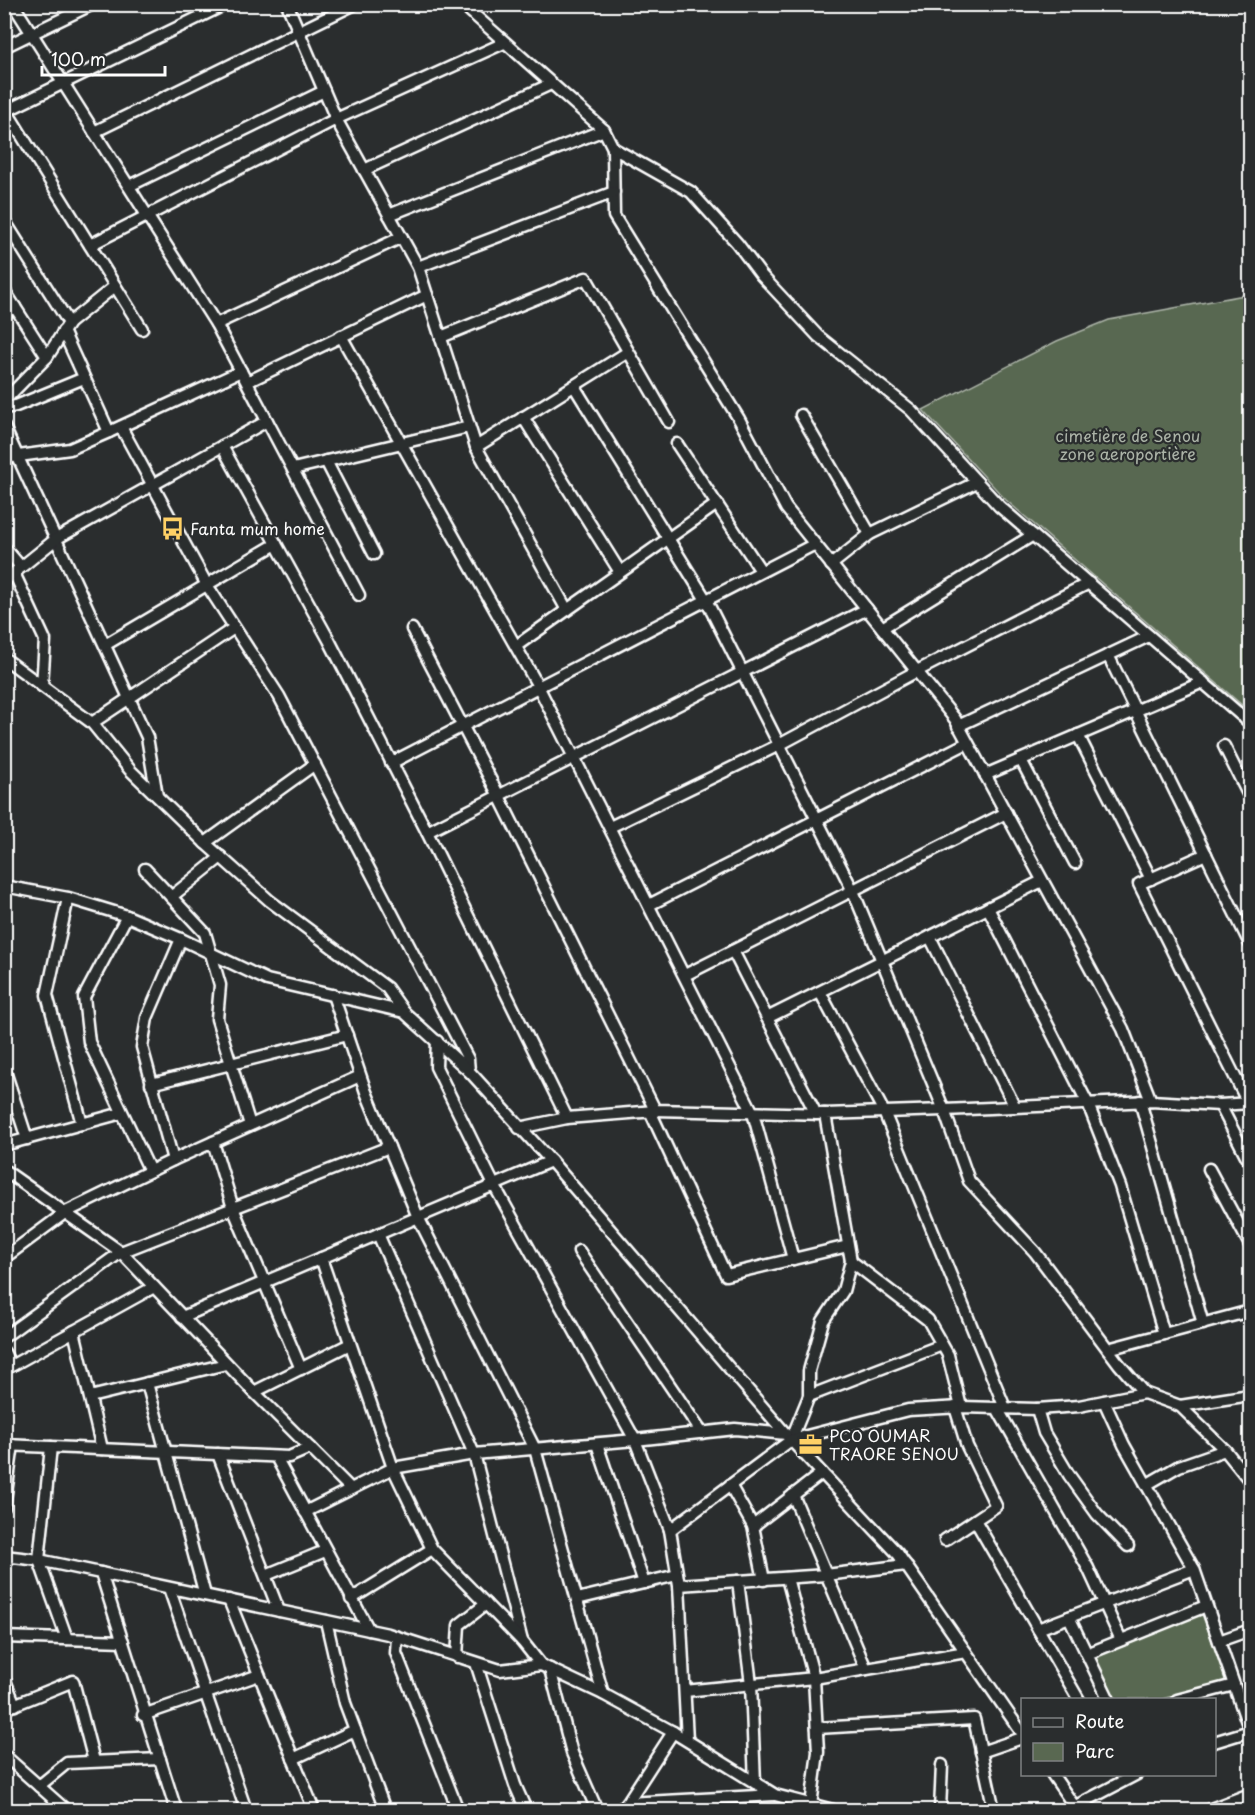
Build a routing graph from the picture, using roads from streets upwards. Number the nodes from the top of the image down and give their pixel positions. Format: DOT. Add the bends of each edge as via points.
graph roads {
  1 [pos="13,4"];
  2 [pos="93,4"];
  3 [pos="226,4"];
  4 [pos="287,4"];
  5 [pos="355,4"];
  6 [pos="462,4"];
  7 [pos="298,32"];
  8 [pos="31,34"];
  9 [pos="504,43"];
  10 [pos="4,47"];
  11 [pos="63,84"];
  12 [pos="551,84"];
  13 [pos="324,91"];
  14 [pos="5,110"];
  15 [pos="336,119"];
  16 [pos="604,130"];
  17 [pos="94,132"];
  18 [pos="613,148"];
  19 [pos="364,170"];
  20 [pos="129,186"];
  21 [pos="614,192"];
  22 [pos="389,214"];
  23 [pos="147,215"];
  24 [pos="4,220"];
  25 [pos="402,237"];
  26 [pos="90,245"];
  27 [pos="418,267"];
  28 [pos="115,286"];
  29 [pos="4,290"];
  30 [pos="427,295"];
  31 [pos="15,307"];
  32 [pos="4,314"];
  33 [pos="216,324"];
  34 [pos="66,327"];
  35 [pos="142,329"];
  36 [pos="341,336"];
  37 [pos="441,337"];
  38 [pos="628,352"];
  39 [pos="47,357"];
  40 [pos="241,371"];
  41 [pos="84,378"];
  42 [pos="247,382"];
  43 [pos="574,386"];
  44 [pos="4,401"];
  45 [pos="4,408"];
  46 [pos="801,415"];
  47 [pos="523,417"];
  48 [pos="267,421"];
  49 [pos="669,422"];
  50 [pos="121,427"];
  51 [pos="470,427"];
  52 [pos="4,428"];
  53 [pos="109,432"];
  54 [pos="402,444"];
  55 [pos="677,444"];
  56 [pos="222,446"];
  57 [pos="476,447"];
  58 [pos="18,457"];
  59 [pos="4,458"];
  60 [pos="326,461"];
  61 [pos="293,469"];
  62 [pos="977,482"];
  63 [pos="152,485"];
  64 [pos="717,504"];
  65 [pos="870,534"];
  66 [pos="1033,535"];
  67 [pos="668,538"];
  68 [pos="56,539"];
  69 [pos="276,544"];
  70 [pos="814,544"];
  71 [pos="4,547"];
  72 [pos="374,554"];
  73 [pos="831,565"];
  74 [pos="17,570"];
  75 [pos="761,572"];
  76 [pos="620,573"];
  77 [pos="4,581"];
  78 [pos="1089,583"];
  79 [pos="207,585"];
  80 [pos="359,595"];
  81 [pos="706,600"];
  82 [pos="867,609"];
  83 [pos="567,610"];
  84 [pos="234,628"];
  85 [pos="882,628"];
  86 [pos="412,629"];
  87 [pos="1149,636"];
  88 [pos="105,645"];
  89 [pos="516,646"];
  90 [pos="1108,655"];
  91 [pos="4,658"];
  92 [pos="917,671"];
  93 [pos="742,673"];
  94 [pos="1203,682"];
  95 [pos="42,686"];
  96 [pos="538,686"];
  97 [pos="129,698"];
  98 [pos="1136,711"];
  99 [pos="92,723"];
  100 [pos="1251,723"];
  101 [pos="462,726"];
  102 [pos="958,726"];
  103 [pos="1078,735"];
  104 [pos="968,743"];
  105 [pos="779,745"];
  106 [pos="1224,746"];
  107 [pos="574,758"];
  108 [pos="1021,760"];
  109 [pos="391,763"];
  110 [pos="315,764"];
  111 [pos="985,775"];
  112 [pos="157,796"];
  113 [pos="499,796"];
  114 [pos="1251,798"];
  115 [pos="1005,813"];
  116 [pos="817,820"];
  117 [pos="610,827"];
  118 [pos="427,832"];
  119 [pos="205,843"];
  120 [pos="1206,854"];
  121 [pos="221,857"];
  122 [pos="1075,862"];
  123 [pos="145,869"];
  124 [pos="1152,879"];
  125 [pos="1042,881"];
  126 [pos="4,886"];
  127 [pos="853,891"];
  128 [pos="171,897"];
  129 [pos="68,898"];
  130 [pos="649,904"];
  131 [pos="988,908"];
  132 [pos="127,916"];
  133 [pos="930,937"];
  134 [pos="181,939"];
  135 [pos="1251,944"];
  136 [pos="733,951"];
  137 [pos="211,953"];
  138 [pos="882,961"];
  139 [pos="685,975"];
  140 [pos="820,992"];
  141 [pos="333,995"];
  142 [pos="404,1012"];
  143 [pos="767,1018"];
  144 [pos="347,1035"];
  145 [pos="436,1041"];
  146 [pos="231,1064"];
  147 [pos="4,1068"];
  148 [pos="469,1071"];
  149 [pos="360,1076"];
  150 [pos="151,1084"];
  151 [pos="1145,1101"];
  152 [pos="1249,1103"];
  153 [pos="1088,1104"];
  154 [pos="1220,1105"];
  155 [pos="1015,1107"];
  156 [pos="944,1110"];
  157 [pos="652,1111"];
  158 [pos="884,1112"];
  159 [pos="123,1113"];
  160 [pos="753,1113"];
  161 [pos="820,1114"];
  162 [pos="567,1118"];
  163 [pos="82,1124"];
  164 [pos="250,1125"];
  165 [pos="519,1128"];
  166 [pos="27,1139"];
  167 [pos="213,1142"];
  168 [pos="4,1145"];
  169 [pos="389,1147"];
  170 [pos="173,1160"];
  171 [pos="551,1161"];
  172 [pos="1251,1163"];
  173 [pos="1209,1168"];
  174 [pos="4,1170"];
  175 [pos="150,1171"];
  176 [pos="494,1185"];
  177 [pos="233,1208"];
  178 [pos="66,1212"];
  179 [pos="418,1217"];
  180 [pos="378,1234"];
  181 [pos="1251,1245"];
  182 [pos="848,1246"];
  183 [pos="579,1251"];
  184 [pos="121,1252"];
  185 [pos="4,1258"];
  186 [pos="321,1258"];
  187 [pos="793,1259"];
  188 [pos="850,1261"];
  189 [pos="264,1282"];
  190 [pos="154,1287"];
  191 [pos="1251,1311"];
  192 [pos="182,1317"];
  193 [pos="1203,1324"];
  194 [pos="74,1331"];
  195 [pos="1164,1334"];
  196 [pos="4,1337"];
  197 [pos="350,1344"];
  198 [pos="942,1346"];
  199 [pos="1108,1349"];
  200 [pos="4,1352"];
  201 [pos="226,1364"];
  202 [pos="301,1369"];
  203 [pos="147,1383"];
  204 [pos="254,1392"];
  205 [pos="1144,1393"];
  206 [pos="1251,1395"];
  207 [pos="809,1396"];
  208 [pos="90,1397"];
  209 [pos="1104,1401"];
  210 [pos="1180,1406"];
  211 [pos="958,1407"];
  212 [pos="1001,1408"];
  213 [pos="1037,1409"];
  214 [pos="702,1433"];
  215 [pos="789,1437"];
  216 [pos="636,1440"];
  217 [pos="597,1444"];
  218 [pos="9,1445"];
  219 [pos="51,1447"];
  220 [pos="310,1448"];
  221 [pos="102,1449"];
  222 [pos="535,1449"];
  223 [pos="1225,1450"];
  224 [pos="166,1452"];
  225 [pos="218,1454"];
  226 [pos="474,1454"];
  227 [pos="276,1456"];
  228 [pos="1245,1467"];
  229 [pos="393,1468"];
  230 [pos="822,1473"];
  231 [pos="1251,1481"];
  232 [pos="730,1485"];
  233 [pos="1146,1485"];
  234 [pos="351,1489"];
  235 [pos="794,1495"];
  236 [pos="4,1507"];
  237 [pos="305,1512"];
  238 [pos="975,1520"];
  239 [pos="753,1526"];
  240 [pos="670,1530"];
  241 [pos="945,1540"];
  242 [pos="1128,1546"];
  243 [pos="432,1549"];
  244 [pos="325,1551"];
  245 [pos="4,1556"];
  246 [pos="39,1560"];
  247 [pos="906,1564"];
  248 [pos="1194,1569"];
  249 [pos="101,1573"];
  250 [pos="266,1575"];
  251 [pos="826,1575"];
  252 [pos="787,1578"];
  253 [pos="678,1580"];
  254 [pos="765,1580"];
  255 [pos="738,1581"];
  256 [pos="644,1583"];
  257 [pos="169,1588"];
  258 [pos="205,1595"];
  259 [pos="351,1599"];
  260 [pos="577,1599"];
  261 [pos="229,1600"];
  262 [pos="1104,1603"];
  263 [pos="486,1604"];
  264 [pos="1206,1606"];
  265 [pos="279,1611"];
  266 [pos="1069,1617"];
  267 [pos="326,1621"];
  268 [pos="1038,1629"];
  269 [pos="369,1630"];
  270 [pos="1251,1630"];
  271 [pos="4,1637"];
  272 [pos="397,1637"];
  273 [pos="67,1639"];
  274 [pos="1121,1640"];
  275 [pos="123,1641"];
  276 [pos="522,1641"];
  277 [pos="1219,1641"];
  278 [pos="966,1652"];
  279 [pos="1087,1654"];
  280 [pos="458,1657"];
  281 [pos="476,1663"];
  282 [pos="546,1667"];
  283 [pos="866,1669"];
  284 [pos="259,1675"];
  285 [pos="4,1678"];
  286 [pos="814,1678"];
  287 [pos="751,1684"];
  288 [pos="1234,1685"];
  289 [pos="685,1691"];
  290 [pos="205,1693"];
  291 [pos="603,1694"];
  292 [pos="1078,1698"];
  293 [pos="1108,1698"];
  294 [pos="1185,1698"];
  295 [pos="10,1707"];
  296 [pos="145,1714"];
  297 [pos="816,1728"];
  298 [pos="355,1730"];
  299 [pos="1021,1730"];
  300 [pos="1250,1731"];
  301 [pos="673,1732"];
  302 [pos="1021,1738"];
  303 [pos="687,1740"];
  304 [pos="1216,1742"];
  305 [pos="981,1752"];
  306 [pos="4,1755"];
  307 [pos="160,1759"];
  308 [pos="293,1759"];
  309 [pos="94,1761"];
  310 [pos="942,1766"];
  311 [pos="1053,1776"];
  312 [pos="1134,1776"];
  313 [pos="755,1783"];
  314 [pos="39,1786"];
  315 [pos="1251,1794"];
  316 [pos="775,1795"];
  317 [pos="697,1805"];
  318 [pos="811,1805"];
  319 [pos="624,1807"];
  320 [pos="1076,1809"];
  321 [pos="66,1810"];
  322 [pos="176,1810"];
  323 [pos="246,1810"];
  324 [pos="314,1810"];
  325 [pos="385,1810"];
  326 [pos="458,1810"];
  327 [pos="526,1810"];
  328 [pos="597,1810"];
  329 [pos="833,1810"];
  330 [pos="940,1810"];
  331 [pos="994,1810"];
  332 [pos="1208,1810"];
  1 -- 8 [label="street"];
  2 -- 8 [label="street"];
  3 -- 11 [label="street"];
  4 -- 7 [label="street"];
  5 -- 7 [label="street"];
  6 -- 9 [label="street"];
  7 -- 13 [label="street"];
  7 -- 17 [label="street"];
  8 -- 10 [label="street"];
  8 -- 11 [label="street"];
  9 -- 12 [label="street"];
  9 -- 15 [label="street"];
  11 -- 14 [label="street"];
  11 -- 17 [label="street"];
  12 -- 16 [label="street"];
  12 -- 19 [label="street"];
  13 -- 15 [label="street"];
  13 -- 20 [label="street"];
  14 -- 26 [label="street"];
  15 -- 19 [label="street"];
  15 -- 23 [label="street"];
  16 -- 18 [label="street"];
  16 -- 22 [label="street"];
  17 -- 20 [label="street"];
  18 -- 21 [label="street"];
  18 -- 62 [label="street" via="691,192 818,336 911,410"];
  19 -- 22 [label="street"];
  20 -- 23 [label="street"];
  21 -- 27 [label="street"];
  21 -- 70 [label="street" via="614,216 739,419 786,508"];
  22 -- 25 [label="street"];
  23 -- 26 [label="street"];
  23 -- 33 [label="street"];
  24 -- 34 [label="street"];
  25 -- 27 [label="street"];
  25 -- 33 [label="street"];
  26 -- 28 [label="street"];
  27 -- 30 [label="street"];
  28 -- 34 [label="street"];
  28 -- 35 [label="street"];
  29 -- 31 [label="street"];
  30 -- 36 [label="street"];
  30 -- 37 [label="street"];
  31 -- 32 [label="street"];
  31 -- 39 [label="street"];
  33 -- 40 [label="street"];
  34 -- 39 [label="street"];
  34 -- 41 [label="street"];
  36 -- 42 [label="street"];
  36 -- 54 [label="street"];
  37 -- 38 [label="street" via="586,278"];
  37 -- 51 [label="street"];
  38 -- 43 [label="street"];
  38 -- 49 [label="street"];
  39 -- 44 [label="street"];
  40 -- 42 [label="street"];
  40 -- 50 [label="street"];
  41 -- 45 [label="street"];
  41 -- 53 [label="street"];
  42 -- 48 [label="street"];
  43 -- 47 [label="street"];
  43 -- 67 [label="street"];
  46 -- 65 [label="street"];
  47 -- 57 [label="street"];
  47 -- 76 [label="street"];
  48 -- 56 [label="street"];
  48 -- 61 [label="street"];
  50 -- 53 [label="street"];
  50 -- 63 [label="street"];
  51 -- 54 [label="street"];
  51 -- 57 [label="street"];
  52 -- 58 [label="street"];
  53 -- 58 [label="street" via="70,449"];
  54 -- 60 [label="street"];
  54 -- 89 [label="street"];
  55 -- 64 [label="street"];
  56 -- 63 [label="street"];
  56 -- 69 [label="street"];
  57 -- 83 [label="street"];
  58 -- 59 [label="street"];
  58 -- 68 [label="street"];
  60 -- 61 [label="street"];
  60 -- 72 [label="street"];
  61 -- 80 [label="street"];
  62 -- 65 [label="street"];
  62 -- 66 [label="street"];
  63 -- 68 [label="street"];
  63 -- 79 [label="street"];
  64 -- 67 [label="street"];
  64 -- 75 [label="street"];
  65 -- 73 [label="street"];
  66 -- 78 [label="street"];
  66 -- 85 [label="street"];
  67 -- 76 [label="street"];
  67 -- 81 [label="street"];
  68 -- 74 [label="street"];
  68 -- 88 [label="street"];
  69 -- 79 [label="street"];
  69 -- 109 [label="street"];
  70 -- 73 [label="street"];
  70 -- 75 [label="street"];
  71 -- 74 [label="street"];
  73 -- 82 [label="street"];
  74 -- 77 [label="street"];
  74 -- 95 [label="street" via="45,640"];
  75 -- 81 [label="street"];
  76 -- 83 [label="street"];
  78 -- 87 [label="street"];
  78 -- 92 [label="street"];
  79 -- 84 [label="street"];
  79 -- 88 [label="street"];
  81 -- 93 [label="street"];
  81 -- 96 [label="street"];
  82 -- 85 [label="street"];
  82 -- 93 [label="street"];
  83 -- 89 [label="street"];
  84 -- 97 [label="street"];
  84 -- 110 [label="street" via="279,696"];
  85 -- 92 [label="street"];
  86 -- 101 [label="street"];
  87 -- 90 [label="street"];
  87 -- 94 [label="street"];
  88 -- 97 [label="street"];
  89 -- 96 [label="street"];
  90 -- 98 [label="street"];
  90 -- 102 [label="street"];
  91 -- 95 [label="street"];
  92 -- 102 [label="street"];
  92 -- 105 [label="street"];
  93 -- 105 [label="street"];
  93 -- 107 [label="street"];
  94 -- 98 [label="street"];
  94 -- 100 [label="street"];
  95 -- 99 [label="street"];
  96 -- 101 [label="street"];
  96 -- 107 [label="street"];
  97 -- 99 [label="street"];
  97 -- 112 [label="street" via="147,737"];
  98 -- 103 [label="street"];
  98 -- 120 [label="street"];
  99 -- 112 [label="street"];
  101 -- 109 [label="street"];
  101 -- 113 [label="street"];
  102 -- 104 [label="street"];
  103 -- 108 [label="street"];
  103 -- 124 [label="street"];
  104 -- 111 [label="street"];
  104 -- 116 [label="street"];
  105 -- 116 [label="street"];
  105 -- 117 [label="street"];
  106 -- 114 [label="street"];
  107 -- 113 [label="street"];
  107 -- 117 [label="street"];
  108 -- 111 [label="street"];
  108 -- 122 [label="street"];
  109 -- 118 [label="street"];
  110 -- 119 [label="street"];
  110 -- 148 [label="street" via="468,1059"];
  111 -- 115 [label="street"];
  112 -- 119 [label="street"];
  113 -- 118 [label="street"];
  113 -- 157 [label="street"];
  115 -- 125 [label="street"];
  115 -- 127 [label="street"];
  116 -- 127 [label="street"];
  116 -- 130 [label="street"];
  117 -- 130 [label="street"];
  118 -- 162 [label="street"];
  119 -- 121 [label="street"];
  120 -- 124 [label="street"];
  120 -- 135 [label="street"];
  121 -- 128 [label="street"];
  121 -- 142 [label="street" via="270,901 387,988"];
  123 -- 128 [label="street"];
  124 -- 152 [label="street" via="1138,884"];
  125 -- 131 [label="street"];
  125 -- 151 [label="street" via="1123,1029"];
  126 -- 129 [label="street"];
  127 -- 136 [label="street"];
  127 -- 138 [label="street"];
  128 -- 137 [label="street" via="205,933"];
  129 -- 132 [label="street"];
  129 -- 163 [label="street" via="47,995"];
  130 -- 139 [label="street"];
  131 -- 133 [label="street"];
  131 -- 153 [label="street"];
  132 -- 134 [label="street"];
  132 -- 159 [label="street" via="84,997 89,1042"];
  133 -- 138 [label="street"];
  133 -- 155 [label="street"];
  134 -- 137 [label="street"];
  134 -- 150 [label="street" via="147,1018 141,1047"];
  136 -- 139 [label="street"];
  136 -- 143 [label="street"];
  137 -- 141 [label="street" via="267,980"];
  137 -- 146 [label="street" via="220,985 217,1019"];
  138 -- 140 [label="street"];
  138 -- 156 [label="street"];
  139 -- 160 [label="street"];
  140 -- 143 [label="street"];
  140 -- 158 [label="street"];
  141 -- 142 [label="street"];
  141 -- 144 [label="street"];
  142 -- 145 [label="street"];
  143 -- 161 [label="street"];
  144 -- 146 [label="street"];
  144 -- 149 [label="street"];
  145 -- 148 [label="street"];
  145 -- 176 [label="street" via="436,1067"];
  146 -- 150 [label="street"];
  146 -- 164 [label="street"];
  147 -- 166 [label="street"];
  148 -- 165 [label="street"];
  149 -- 164 [label="street"];
  149 -- 169 [label="street"];
  150 -- 170 [label="street"];
  151 -- 153 [label="street"];
  151 -- 154 [label="street"];
  151 -- 193 [label="street"];
  152 -- 154 [label="street"];
  153 -- 155 [label="street"];
  153 -- 195 [label="street" via="1120,1186"];
  154 -- 172 [label="street"];
  155 -- 156 [label="street"];
  156 -- 158 [label="street"];
  156 -- 199 [label="street" via="969,1180 1035,1252"];
  157 -- 160 [label="street"];
  157 -- 162 [label="street"];
  157 -- 187 [label="street" via="726,1275"];
  158 -- 161 [label="street"];
  158 -- 212 [label="street"];
  159 -- 163 [label="street"];
  159 -- 175 [label="street"];
  160 -- 161 [label="street"];
  160 -- 187 [label="street"];
  161 -- 182 [label="street"];
  162 -- 165 [label="street"];
  163 -- 166 [label="street"];
  164 -- 167 [label="street"];
  165 -- 171 [label="street"];
  166 -- 168 [label="street"];
  167 -- 170 [label="street"];
  167 -- 177 [label="street"];
  169 -- 177 [label="street"];
  169 -- 179 [label="street"];
  170 -- 175 [label="street"];
  171 -- 176 [label="street"];
  171 -- 215 [label="street"];
  173 -- 181 [label="street"];
  174 -- 178 [label="street"];
  175 -- 178 [label="street"];
  176 -- 179 [label="street"];
  176 -- 216 [label="street"];
  177 -- 184 [label="street"];
  177 -- 189 [label="street"];
  178 -- 184 [label="street"];
  178 -- 185 [label="street"];
  179 -- 180 [label="street"];
  179 -- 222 [label="street"];
  180 -- 186 [label="street"];
  180 -- 226 [label="street"];
  182 -- 187 [label="street"];
  182 -- 188 [label="street"];
  183 -- 214 [label="street"];
  184 -- 190 [label="street"];
  184 -- 196 [label="street"];
  186 -- 189 [label="street"];
  186 -- 197 [label="street"];
  188 -- 198 [label="street" via="928,1320"];
  188 -- 207 [label="street" via="843,1291 823,1321 809,1371"];
  189 -- 192 [label="street"];
  189 -- 202 [label="street"];
  190 -- 192 [label="street"];
  190 -- 194 [label="street"];
  191 -- 193 [label="street"];
  192 -- 201 [label="street"];
  193 -- 195 [label="street"];
  194 -- 200 [label="street" via="12,1366"];
  194 -- 208 [label="street"];
  195 -- 199 [label="street"];
  197 -- 202 [label="street"];
  197 -- 229 [label="street"];
  198 -- 207 [label="street"];
  198 -- 211 [label="street" via="948,1355"];
  199 -- 205 [label="street"];
  201 -- 203 [label="street"];
  201 -- 204 [label="street"];
  202 -- 204 [label="street"];
  203 -- 208 [label="street"];
  203 -- 224 [label="street"];
  204 -- 220 [label="street"];
  205 -- 209 [label="street"];
  205 -- 210 [label="street"];
  206 -- 210 [label="street"];
  207 -- 215 [label="street"];
  208 -- 221 [label="street"];
  209 -- 213 [label="street"];
  209 -- 233 [label="street"];
  210 -- 223 [label="street"];
  211 -- 212 [label="street"];
  211 -- 215 [label="street" via="908,1410"];
  211 -- 238 [label="street" via="967,1446 996,1506"];
  212 -- 213 [label="street"];
  212 -- 262 [label="street"];
  213 -- 242 [label="street" via="1044,1433 1069,1475 1097,1514"];
  214 -- 215 [label="street" via="735,1429"];
  214 -- 216 [label="street"];
  215 -- 230 [label="street"];
  215 -- 232 [label="street"];
  216 -- 217 [label="street"];
  216 -- 240 [label="street"];
  217 -- 222 [label="street"];
  217 -- 256 [label="street"];
  218 -- 219 [label="street"];
  218 -- 236 [label="street"];
  219 -- 221 [label="street"];
  219 -- 246 [label="street"];
  220 -- 227 [label="street" via="289,1457"];
  220 -- 234 [label="street"];
  221 -- 224 [label="street"];
  222 -- 226 [label="street"];
  222 -- 260 [label="street"];
  223 -- 228 [label="street"];
  223 -- 233 [label="street" via="1179,1466"];
  224 -- 225 [label="street"];
  224 -- 258 [label="street"];
  225 -- 227 [label="street"];
  225 -- 250 [label="street"];
  226 -- 229 [label="street"];
  226 -- 276 [label="street"];
  227 -- 237 [label="street"];
  228 -- 231 [label="street"];
  229 -- 234 [label="street"];
  229 -- 243 [label="street"];
  230 -- 235 [label="street"];
  230 -- 247 [label="street"];
  232 -- 239 [label="street"];
  232 -- 240 [label="street"];
  233 -- 248 [label="street"];
  234 -- 237 [label="street"];
  235 -- 239 [label="street"];
  235 -- 251 [label="street"];
  237 -- 244 [label="street"];
  238 -- 241 [label="street"];
  238 -- 268 [label="street"];
  239 -- 254 [label="street"];
  240 -- 253 [label="street"];
  243 -- 259 [label="street"];
  243 -- 263 [label="street"];
  244 -- 250 [label="street"];
  244 -- 259 [label="street"];
  245 -- 246 [label="street"];
  246 -- 249 [label="street"];
  246 -- 273 [label="street"];
  247 -- 251 [label="street"];
  247 -- 278 [label="street"];
  248 -- 262 [label="street"];
  248 -- 264 [label="street"];
  249 -- 257 [label="street"];
  249 -- 275 [label="street"];
  250 -- 265 [label="street"];
  251 -- 252 [label="street"];
  251 -- 283 [label="street"];
  252 -- 254 [label="street"];
  252 -- 286 [label="street"];
  253 -- 255 [label="street"];
  253 -- 256 [label="street"];
  253 -- 289 [label="street"];
  254 -- 255 [label="street"];
  255 -- 287 [label="street"];
  256 -- 260 [label="street"];
  257 -- 258 [label="street"];
  257 -- 290 [label="street"];
  258 -- 261 [label="street"];
  259 -- 269 [label="street"];
  260 -- 291 [label="street"];
  261 -- 265 [label="street"];
  261 -- 284 [label="street"];
  262 -- 266 [label="street"];
  262 -- 274 [label="street"];
  263 -- 276 [label="street"];
  263 -- 280 [label="street" via="459,1625"];
  264 -- 274 [label="street"];
  264 -- 277 [label="street"];
  265 -- 267 [label="street"];
  266 -- 268 [label="street"];
  266 -- 279 [label="street"];
  267 -- 269 [label="street"];
  267 -- 298 [label="street"];
  268 -- 292 [label="street"];
  269 -- 272 [label="street"];
  270 -- 277 [label="street"];
  271 -- 273 [label="street"];
  272 -- 280 [label="street"];
  272 -- 326 [label="street" via="396,1653"];
  273 -- 275 [label="street"];
  274 -- 279 [label="street"];
  275 -- 296 [label="street"];
  276 -- 282 [label="street"];
  277 -- 288 [label="street"];
  278 -- 283 [label="street"];
  278 -- 299 [label="street"];
  279 -- 293 [label="street"];
  280 -- 281 [label="street"];
  281 -- 282 [label="street" via="500,1670"];
  281 -- 327 [label="street"];
  282 -- 291 [label="street"];
  282 -- 328 [label="street" via="572,1753"];
  283 -- 286 [label="street"];
  284 -- 290 [label="street"];
  284 -- 308 [label="street"];
  285 -- 295 [label="street"];
  286 -- 287 [label="street"];
  286 -- 297 [label="street"];
  287 -- 289 [label="street"];
  287 -- 313 [label="street"];
  288 -- 294 [label="street"];
  288 -- 300 [label="street"];
  289 -- 303 [label="street"];
  290 -- 296 [label="street"];
  290 -- 323 [label="street"];
  291 -- 301 [label="street"];
  295 -- 309 [label="street" via="73,1681"];
  296 -- 307 [label="street"];
  297 -- 305 [label="street" via="974,1719"];
  297 -- 318 [label="street" via="818,1752"];
  298 -- 308 [label="street"];
  298 -- 325 [label="street"];
  300 -- 304 [label="street"];
  301 -- 303 [label="street"];
  301 -- 319 [label="street"];
  302 -- 305 [label="street"];
  303 -- 313 [label="street"];
  305 -- 331 [label="street"];
  306 -- 314 [label="street"];
  307 -- 309 [label="street"];
  307 -- 322 [label="street"];
  308 -- 324 [label="street"];
  309 -- 314 [label="street" via="67,1762"];
  310 -- 330 [label="street"];
  311 -- 320 [label="street"];
  312 -- 320 [label="street"];
  313 -- 316 [label="street"];
  314 -- 321 [label="street"];
  315 -- 332 [label="street"];
  316 -- 317 [label="street"];
  316 -- 318 [label="street"];
  317 -- 319 [label="street"];
  318 -- 329 [label="street"];
}
